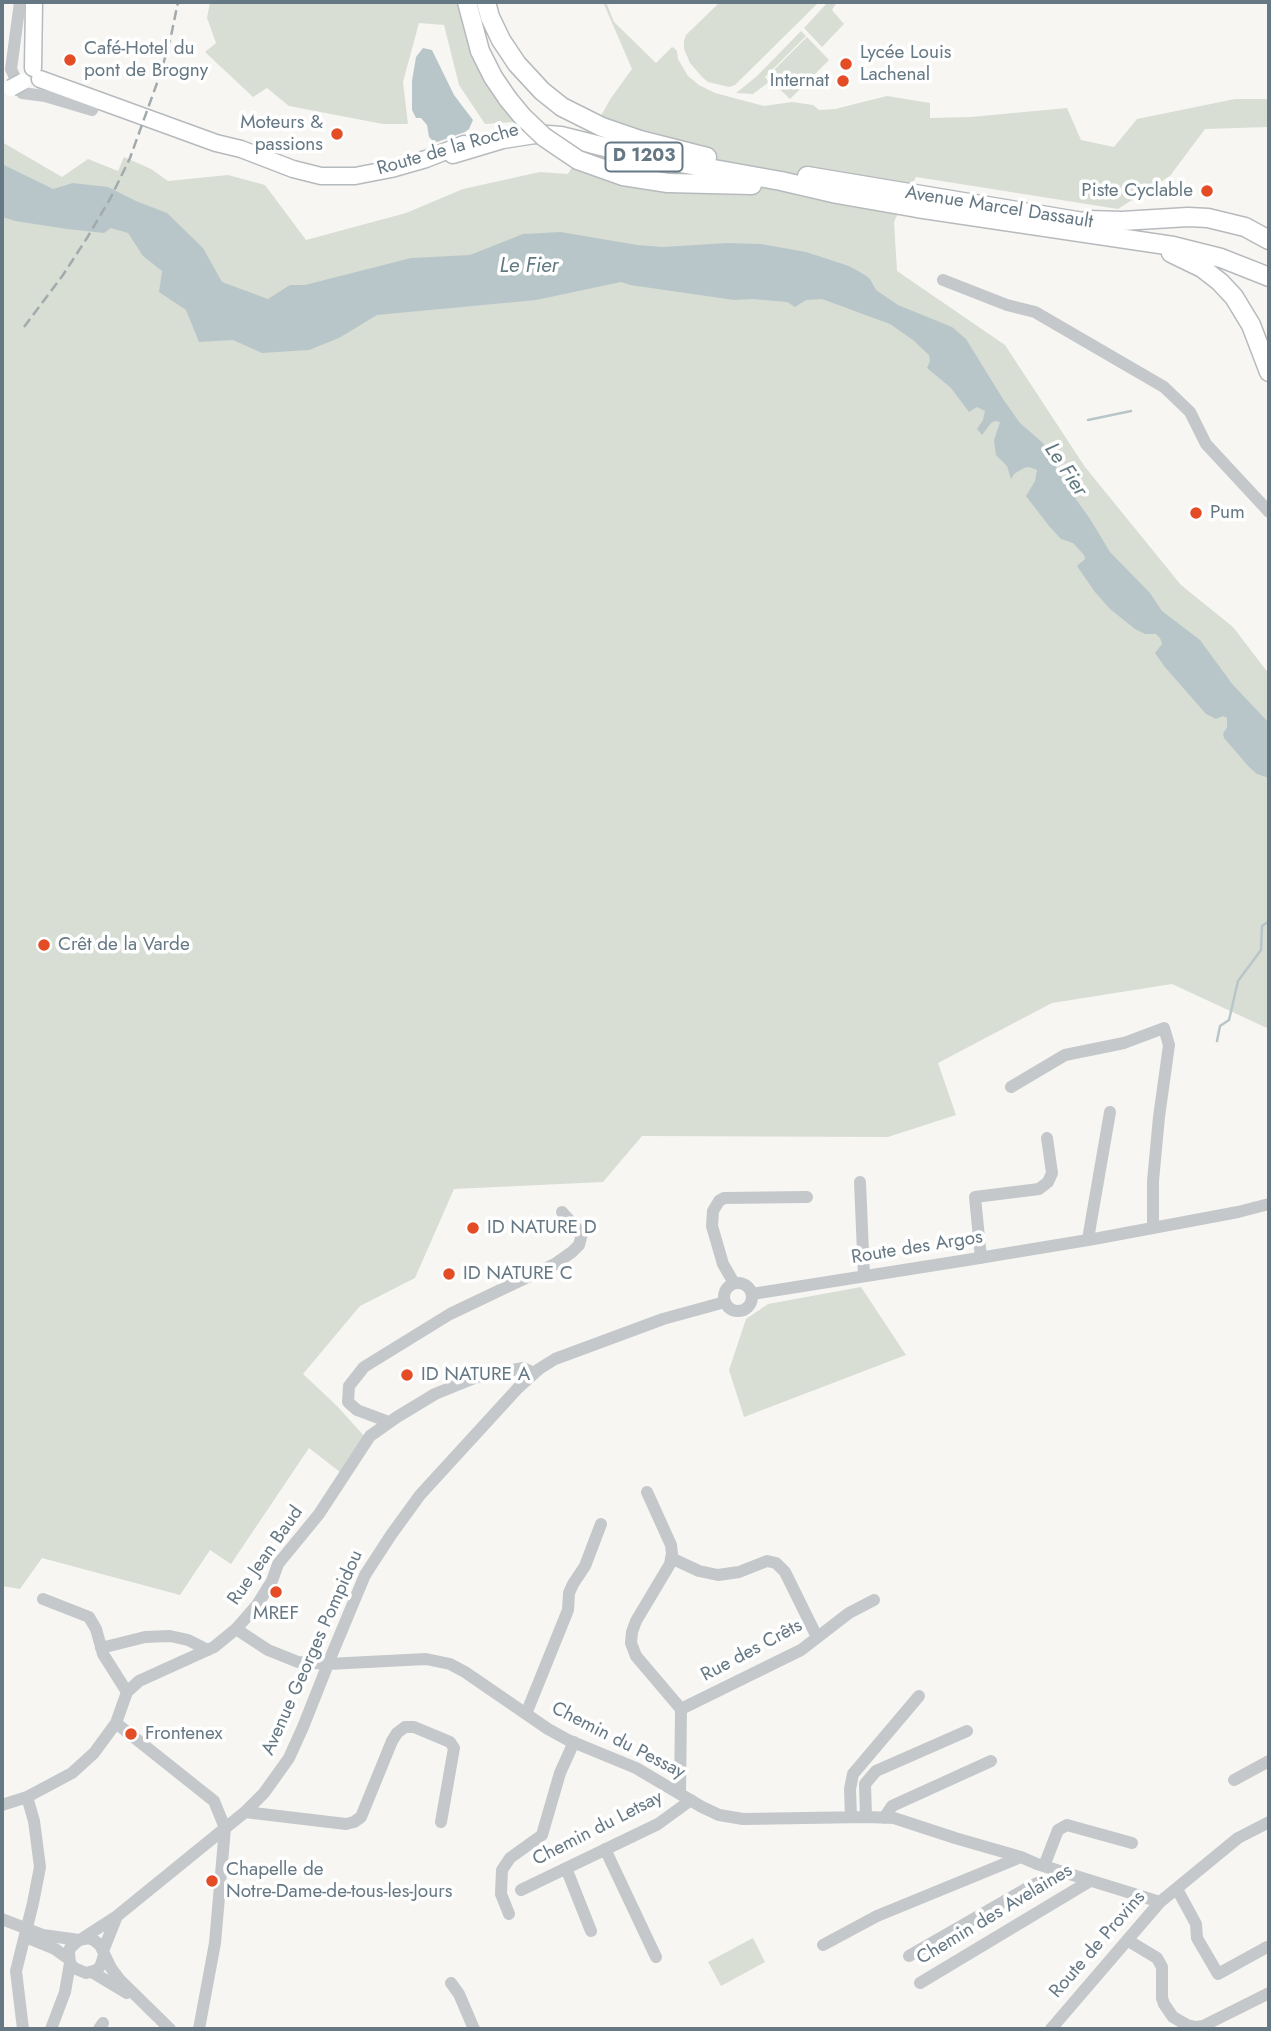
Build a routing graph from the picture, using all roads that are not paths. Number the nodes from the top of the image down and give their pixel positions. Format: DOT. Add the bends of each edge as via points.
graph roads {
  1 [pos="20,2"];
  2 [pos="34,2"];
  3 [pos="467,2"];
  4 [pos="486,2"];
  5 [pos="7,51"];
  6 [pos="30,77"];
  7 [pos="2,92"];
  8 [pos="96,100"];
  9 [pos="498,132"];
  10 [pos="216,143"];
  11 [pos="453,155"];
  12 [pos="724,161"];
  13 [pos="837,194"];
  14 [pos="1071,219"];
  15 [pos="1098,235"];
  16 [pos="1269,240"];
  17 [pos="1269,268"];
  18 [pos="1269,277"];
  19 [pos="943,280"];
  20 [pos="1269,372"];
  21 [pos="1269,512"];
  22 [pos="1011,1087"];
  23 [pos="1110,1112"];
  24 [pos="1047,1138"];
  25 [pos="1150,1139"];
  26 [pos="860,1182"];
  27 [pos="807,1197"];
  28 [pos="1269,1204"];
  29 [pos="562,1212"];
  30 [pos="1150,1228"];
  31 [pos="1088,1239"];
  32 [pos="981,1258"];
  33 [pos="864,1276"];
  34 [pos="734,1283"];
  35 [pos="752,1294"];
  36 [pos="725,1302"];
  37 [pos="534,1373"];
  38 [pos="356,1410"];
  39 [pos="389,1422"];
  40 [pos="370,1436"];
  41 [pos="647,1492"];
  42 [pos="601,1524"];
  43 [pos="671,1558"];
  44 [pos="43,1599"];
  45 [pos="874,1600"];
  46 [pos="236,1629"];
  47 [pos="817,1637"];
  48 [pos="101,1648"];
  49 [pos="208,1650"];
  50 [pos="328,1664"];
  51 [pos="127,1692"];
  52 [pos="919,1696"];
  53 [pos="681,1709"];
  54 [pos="526,1714"];
  55 [pos="116,1723"];
  56 [pos="967,1731"];
  57 [pos="574,1742"];
  58 [pos="991,1761"];
  59 [pos="1269,1761"];
  60 [pos="1234,1780"];
  61 [pos="27,1797"];
  62 [pos="686,1797"];
  63 [pos="2,1805"];
  64 [pos="245,1812"];
  65 [pos="866,1816"];
  66 [pos="851,1817"];
  67 [pos="884,1818"];
  68 [pos="441,1822"];
  69 [pos="1269,1822"];
  70 [pos="225,1828"];
  71 [pos="1132,1843"];
  72 [pos="605,1849"];
  73 [pos="1021,1857"];
  74 [pos="566,1868"];
  75 [pos="1049,1868"];
  76 [pos="1090,1881"];
  77 [pos="1177,1889"];
  78 [pos="521,1890"];
  79 [pos="1160,1902"];
  80 [pos="509,1914"];
  81 [pos="117,1916"];
  82 [pos="2,1919"];
  83 [pos="2,1927"];
  84 [pos="591,1931"];
  85 [pos="25,1932"];
  86 [pos="81,1939"];
  87 [pos="1127,1940"];
  88 [pos="823,1945"];
  89 [pos="1267,1947"];
  90 [pos="103,1953"];
  91 [pos="909,1956"];
  92 [pos="656,1957"];
  93 [pos="70,1961"];
  94 [pos="89,1973"];
  95 [pos="451,1983"];
  96 [pos="920,1983"];
  97 [pos="65,1992"];
  98 [pos="1269,1993"];
  99 [pos="153,2011"];
  100 [pos="23,2029"];
  101 [pos="51,2029"];
  102 [pos="170,2029"];
  103 [pos="199,2029"];
  104 [pos="474,2029"];
  105 [pos="1051,2029"];
  1 -- 5 [label="street, Route de la Roche" via="16,40"];
  2 -- 6 [label="main road"];
  3 -- 13 [label="highway, D 1203, bridge" via="480,51 508,99 544,138 578,160 623,176 668,183"];
  4 -- 12 [label="highway, D 1203" via="501,40 517,64 562,107 640,140"];
  5 -- 8 [label="street, Route de la Roche" via="22,93 92,110"];
  6 -- 7 [label="main road, bridge"];
  6 -- 8 [label="main road, Route de la Roche / D 1203"];
  8 -- 10 [label="main road, Route de la Roche / D 1203"];
  9 -- 10 [label="main road, Route de la Roche / D 1203" via="414,162 338,177 293,169"];
  9 -- 12 [label="highway, Route de la Roche / D 1203" via="535,127 564,130 643,150"];
  10 -- 11 [label="main road, Route de la Roche / D 1203" via="265,168 339,186 394,175"];
  11 -- 13 [label="highway, Route de la Roche / D 1203" via="493,141 544,134"];
  12 -- 14 [label="highway, Avenue Marcel Dassault / D 1203"];
  13 -- 15 [label="highway, Avenue Marcel Dassault / D 1203"];
  14 -- 16 [label="highway" via="1208,218 1245,227"];
  14 -- 17 [label="highway, Avenue Marcel Dassault / D 1203" via="1204,244"];
  15 -- 18 [label="highway, Avenue Marcel Dassault / D 1203" via="1196,250"];
  15 -- 20 [label="highway" via="1166,251 1211,275 1246,315"];
  19 -- 21 [label="street" via="1035,312 1164,387 1190,412 1206,443"];
  22 -- 30 [label="street" via="1065,1055 1124,1043 1164,1028 1169,1045"];
  23 -- 31 [label="street"];
  24 -- 32 [label="street" via="1052,1173 1048,1182 1039,1189 975,1197"];
  25 -- 30 [label="street"];
  26 -- 33 [label="street"];
  27 -- 34 [label="street" via="719,1200 712,1226"];
  28 -- 30 [label="street, Route des Argos"];
  29 -- 38 [label="street" via="582,1234 572,1252 450,1314 364,1367 347,1394"];
  30 -- 31 [label="street, Route des Argos"];
  31 -- 32 [label="street, Route des Argos"];
  32 -- 33 [label="street, Route des Argos"];
  33 -- 35 [label="street, Route des Argos"];
  34 -- 35 [label="street" via="744,1284"];
  34 -- 36 [label="street" via="724,1294"];
  35 -- 36 [label="street" via="749,1306 741,1311 732,1310"];
  36 -- 37 [label="street, Avenue Georges Pompidou" via="663,1319 555,1359"];
  37 -- 39 [label="street, Rue Jean Baud" via="523,1368 477,1377 435,1394"];
  37 -- 50 [label="street, Avenue Georges Pompidou" via="420,1495 391,1535 365,1575"];
  38 -- 39 [label="street"];
  38 -- 40 [label="street"];
  39 -- 40 [label="street, Rue Jean Baud"];
  40 -- 46 [label="street, Rue Jean Baud" via="319,1514 278,1564 257,1605"];
  41 -- 43 [label="street" via="671,1545"];
  42 -- 54 [label="street" via="569,1593 568,1610"];
  43 -- 47 [label="street" via="718,1576 767,1561 776,1563 785,1572"];
  43 -- 53 [label="street" via="631,1638 636,1656"];
  44 -- 48 [label="street" via="89,1617"];
  45 -- 47 [label="street, Rue des Crêts"];
  46 -- 49 [label="street, Rue Jean Baud"];
  46 -- 50 [label="street, Chemin du Pessay" via="284,1657"];
  47 -- 53 [label="street, Rue des Crêts" via="801,1650"];
  48 -- 49 [label="street" via="170,1636"];
  48 -- 51 [label="street"];
  49 -- 51 [label="street, Rue Jean Baud" via="139,1681"];
  50 -- 54 [label="street, Chemin du Pessay" via="426,1659 450,1664"];
  50 -- 64 [label="street, Avenue Georges Pompidou" via="289,1758"];
  51 -- 55 [label="street"];
  52 -- 66 [label="street" via="853,1774"];
  53 -- 62 [label="street"];
  54 -- 57 [label="street, Chemin du Pessay"];
  55 -- 61 [label="street" via="72,1773"];
  55 -- 70 [label="street" via="214,1801"];
  56 -- 65 [label="street" via="876,1771 865,1784"];
  57 -- 62 [label="street, Chemin du Pessay" via="636,1768"];
  57 -- 80 [label="street" via="542,1835 510,1858 502,1870 500,1894"];
  58 -- 67 [label="street" via="892,1806"];
  59 -- 60 [label="street"];
  61 -- 63 [label="street"];
  61 -- 85 [label="street" via="40,1867"];
  62 -- 66 [label="street, Chemin du Pessay" via="719,1815 743,1819"];
  62 -- 72 [label="street, Chemin du Letsay" via="658,1824"];
  64 -- 68 [label="street" via="354,1822 361,1816 397,1733 414,1727 454,1748"];
  64 -- 70 [label="street, Avenue Georges Pompidou"];
  65 -- 66 [label="street, Chemin du Pessay"];
  65 -- 67 [label="street, Chemin du Pessay"];
  67 -- 73 [label="street, Chemin du Pessay"];
  69 -- 77 [label="street, Route de Provins" via="1238,1838"];
  70 -- 81 [label="street, Avenue Georges Pompidou"];
  70 -- 103 [label="street" via="215,1943"];
  71 -- 75 [label="street" via="1067,1825 1058,1830"];
  72 -- 74 [label="street, Chemin du Letsay"];
  72 -- 92 [label="street"];
  73 -- 75 [label="street, Chemin du Pessay"];
  73 -- 88 [label="street" via="877,1916"];
  74 -- 78 [label="street, Chemin du Letsay"];
  74 -- 84 [label="street"];
  75 -- 76 [label="street, Chemin du Pessay"];
  75 -- 91 [label="street" via="1054,1879 1051,1883 1031,1886"];
  76 -- 79 [label="street, Chemin du Pessay"];
  76 -- 96 [label="street, Chemin des Avelaines"];
  77 -- 79 [label="street, Route de Provins"];
  77 -- 89 [label="street" via="1218,1974"];
  79 -- 87 [label="street, Route de Provins"];
  81 -- 86 [label="street, Avenue Georges Pompidou"];
  81 -- 90 [label="street, Avenue Georges Pompidou"];
  82 -- 85 [label="street"];
  83 -- 85 [label="street"];
  85 -- 86 [label="street"];
  85 -- 93 [label="street"];
  85 -- 100 [label="street" via="16,1971"];
  86 -- 90 [label="street" via="95,1941"];
  86 -- 93 [label="street" via="70,1948"];
  87 -- 98 [label="street" via="1159,1962 1164,2004 1173,2017 1187,2025 1203,2026"];
  87 -- 105 [label="street, Route de Provins"];
  90 -- 94 [label="street" via="101,1965"];
  90 -- 99 [label="street" via="120,1980"];
  93 -- 94 [label="street" via="79,1972"];
  93 -- 97 [label="street"];
  94 -- 97 [label="street"];
  94 -- 99 [label="street"];
  95 -- 104 [label="street"];
  97 -- 101 [label="street"];
  99 -- 102 [label="street"];
}
